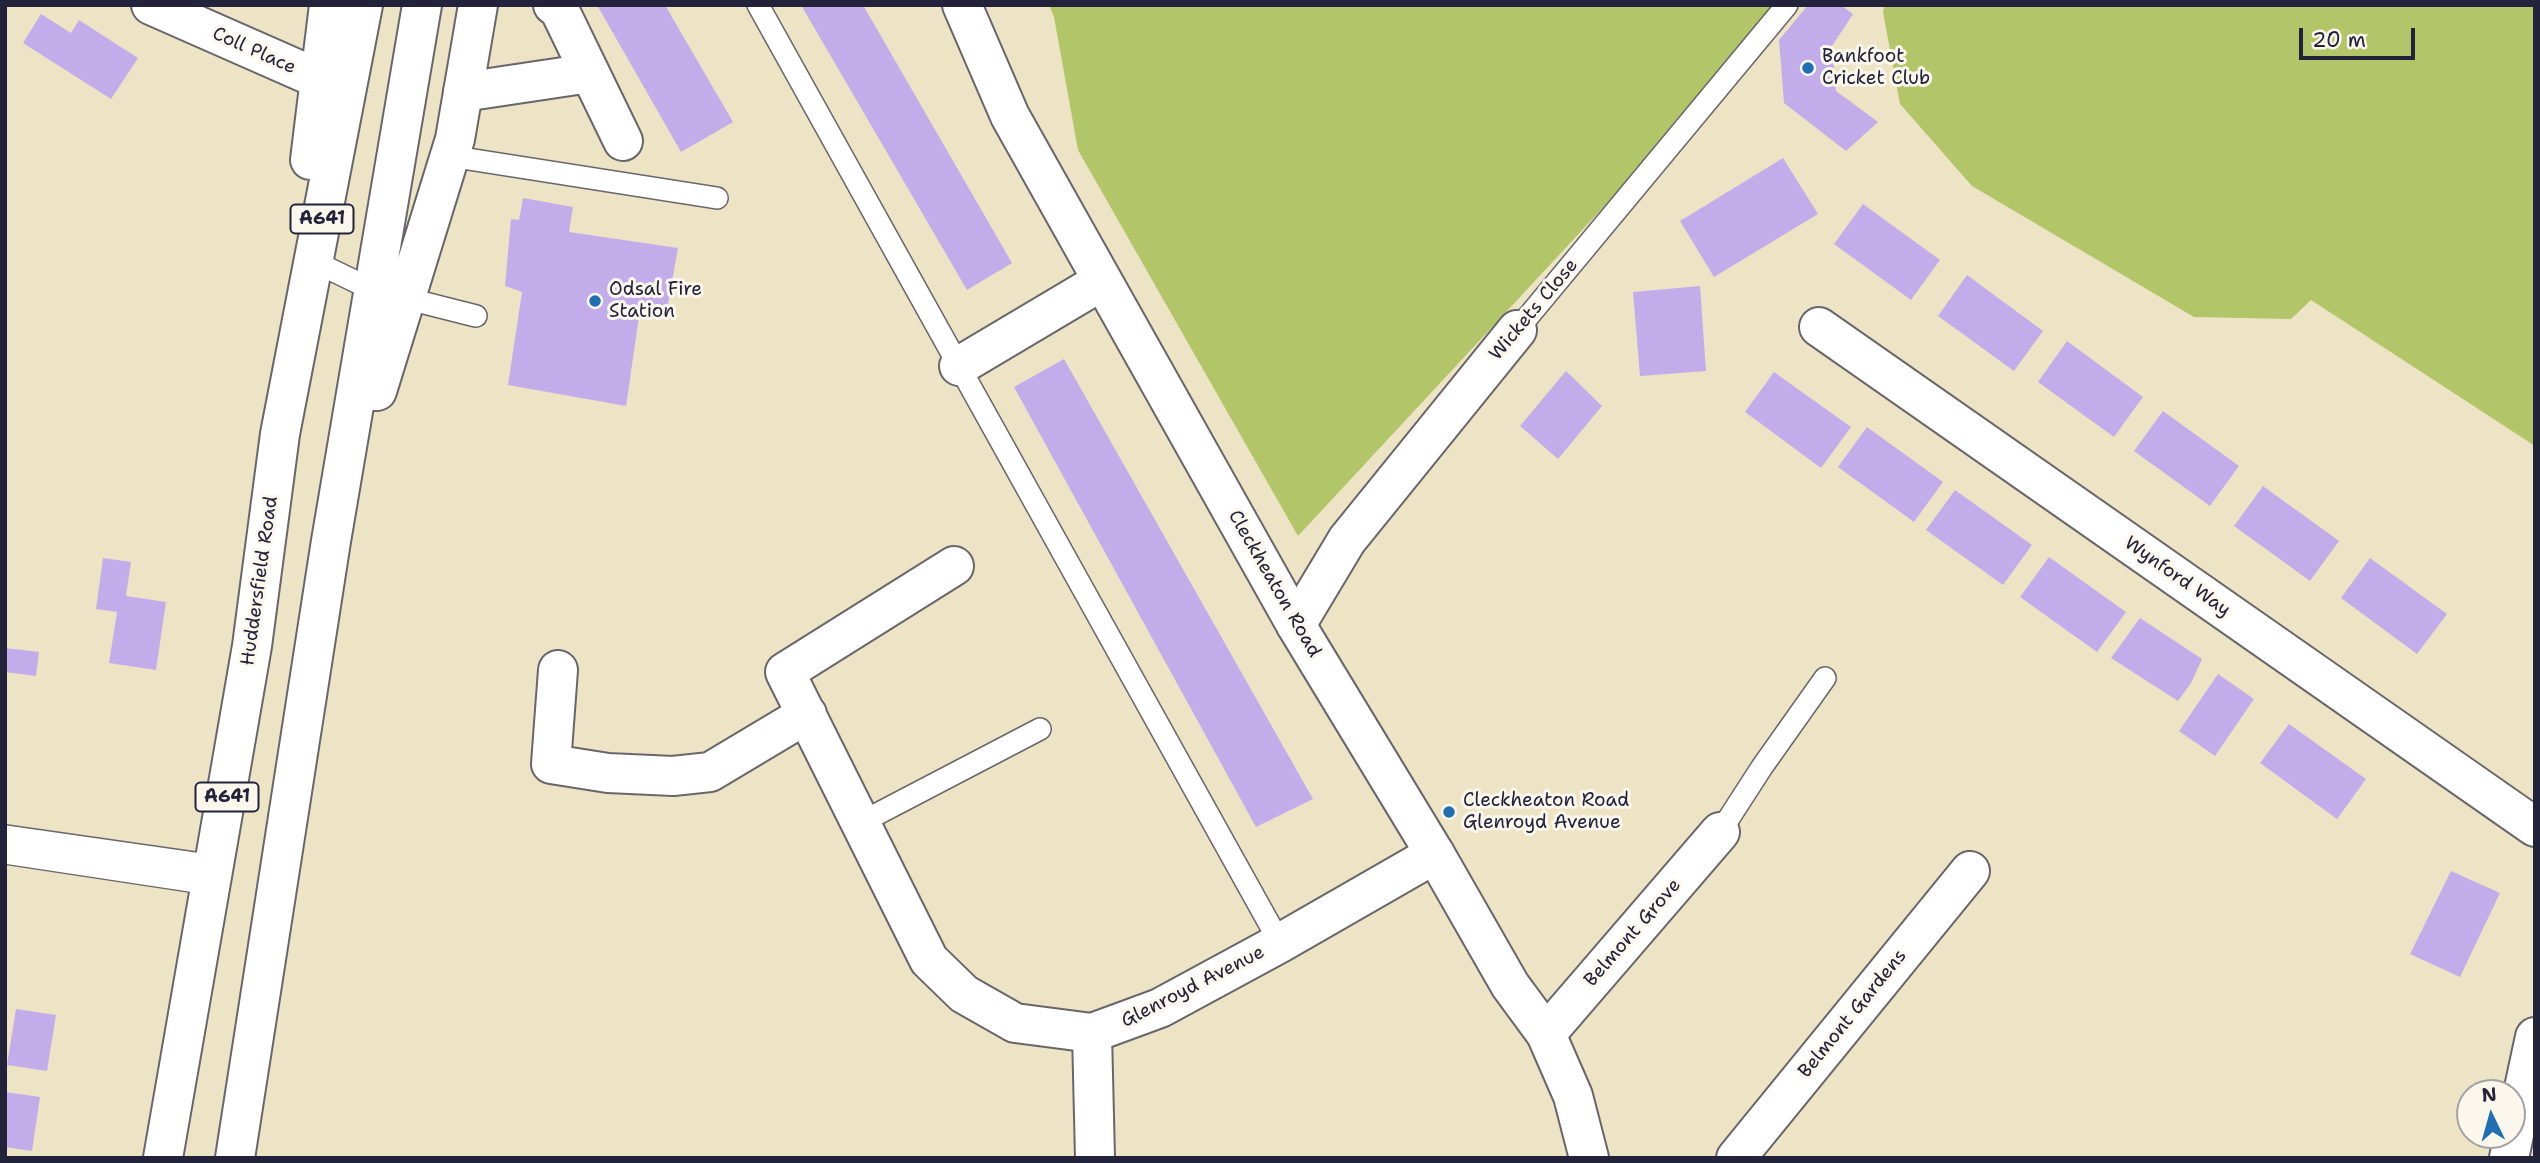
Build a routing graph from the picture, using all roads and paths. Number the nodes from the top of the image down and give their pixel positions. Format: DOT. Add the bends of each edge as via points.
graph roads {
  1 [pos="151,5"];
  2 [pos="328,5"];
  3 [pos="363,5"];
  4 [pos="422,5"];
  5 [pos="478,5"];
  6 [pos="553,5"];
  7 [pos="758,5"];
  8 [pos="962,5"];
  9 [pos="1787,5"];
  10 [pos="590,73"];
  11 [pos="319,79"];
  12 [pos="463,92"];
  13 [pos="623,141"];
  14 [pos="449,156"];
  15 [pos="717,198"];
  16 [pos="307,258"];
  17 [pos="1102,281"];
  18 [pos="389,295"];
  19 [pos="475,316"];
  20 [pos="1819,327"];
  21 [pos="1517,330"];
  22 [pos="959,366"];
  23 [pos="954,566"];
  24 [pos="1296,625"];
  25 [pos="558,670"];
  26 [pos="1825,678"];
  27 [pos="807,714"];
  28 [pos="1040,729"];
  29 [pos="860,824"];
  30 [pos="2535,827"];
  31 [pos="1720,832"];
  32 [pos="5,836"];
  33 [pos="5,853"];
  34 [pos="1435,854"];
  35 [pos="1970,871"];
  36 [pos="213,875"];
  37 [pos="1280,943"];
  38 [pos="1092,1034"];
  39 [pos="1546,1034"];
  40 [pos="2535,1037"];
  41 [pos="163,1158"];
  42 [pos="235,1158"];
  43 [pos="1095,1158"];
  44 [pos="1589,1158"];
  45 [pos="1736,1158"];
  46 [pos="2509,1158"];
  1 -- 11 [label="street, Coll Place"];
  2 -- 11 [label="street"];
  3 -- 16 [label="street, A641"];
  4 -- 18 [label="street"];
  5 -- 12 [label="street"];
  6 -- 10 [label="street"];
  7 -- 22 [label="lane"];
  8 -- 17 [label="street, Cleckheaton Road" via="1010,116"];
  9 -- 21 [label="lane, Wickets Close"];
  10 -- 12 [label="street"];
  10 -- 13 [label="street"];
  11 -- 16 [label="street"];
  12 -- 14 [label="street"];
  14 -- 15 [label="lane"];
  14 -- 18 [label="street"];
  16 -- 18 [label="lane"];
  16 -- 36 [label="street, Huddersfield Road / A641" via="252,646"];
  17 -- 22 [label="street"];
  17 -- 24 [label="street, Cleckheaton Road"];
  18 -- 19 [label="lane"];
  18 -- 42 [label="street" via="331,541"];
  20 -- 30 [label="street, Wynford Way"];
  21 -- 24 [label="street, Wickets Close" via="1347,540"];
  22 -- 37 [label="lane"];
  23 -- 27 [label="street, Glenroyd Avenue" via="785,672"];
  24 -- 34 [label="street, Cleckheaton Road"];
  25 -- 27 [label="street" via="551,764 608,773 673,776 710,772"];
  26 -- 31 [label="lane"];
  27 -- 29 [label="street, Glenroyd Avenue"];
  28 -- 29 [label="lane"];
  29 -- 38 [label="street, Glenroyd Avenue" via="929,960 964,994 1015,1023"];
  31 -- 39 [label="street, Belmont Grove"];
  32 -- 36 [label="lane"];
  33 -- 36 [label="lane"];
  34 -- 37 [label="street, Glenroyd Avenue"];
  34 -- 39 [label="street, Cleckheaton Road" via="1510,985"];
  35 -- 45 [label="street, Belmont Gardens"];
  36 -- 41 [label="street, Huddersfield Road / A641"];
  37 -- 38 [label="street, Glenroyd Avenue" via="1160,1008"];
  38 -- 43 [label="street"];
  39 -- 44 [label="street, Cleckheaton Road" via="1573,1096"];
  40 -- 46 [label="street"];
}
